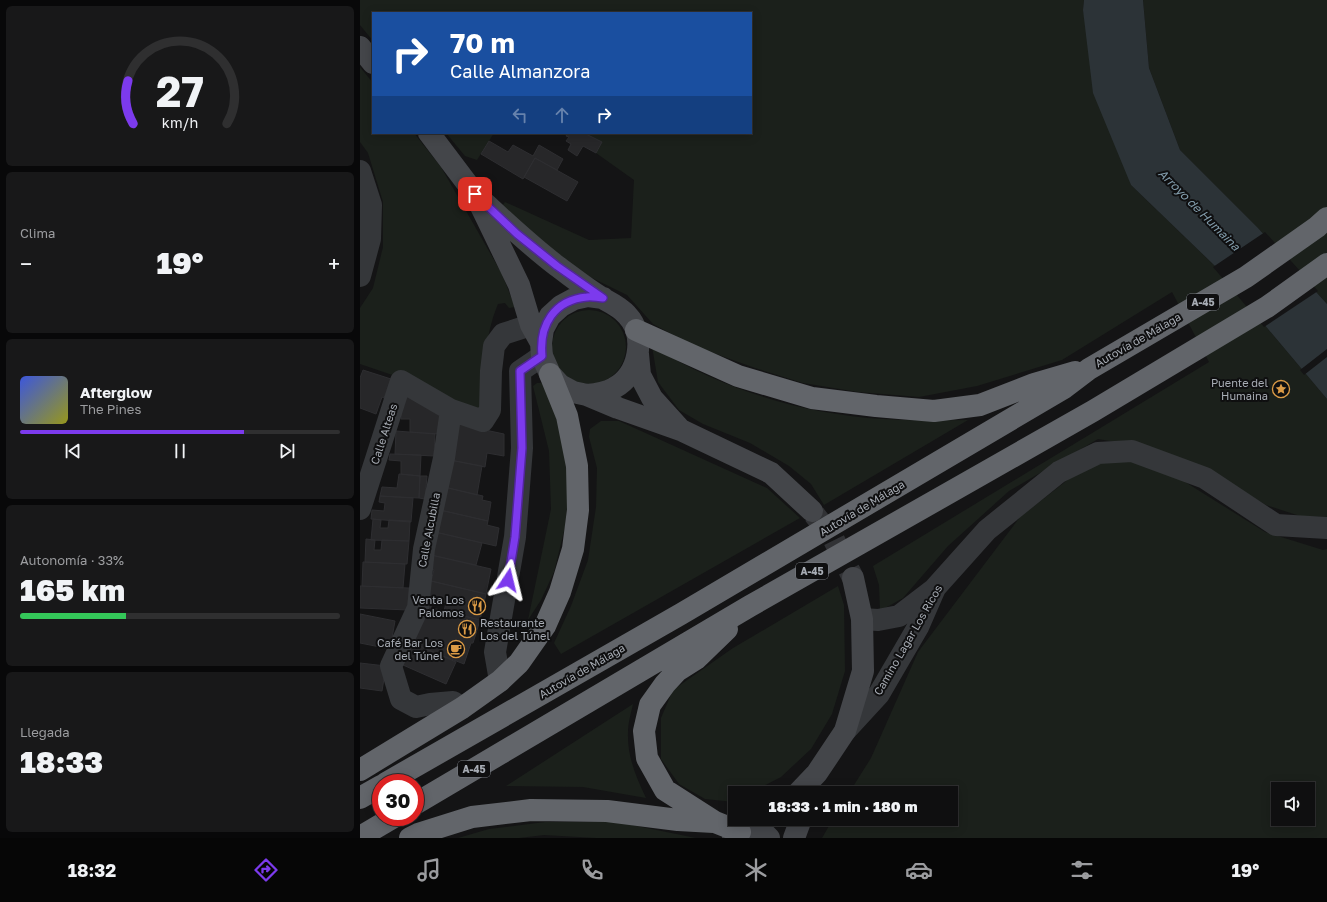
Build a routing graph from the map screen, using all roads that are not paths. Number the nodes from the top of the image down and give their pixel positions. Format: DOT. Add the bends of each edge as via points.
graph roads {
  1 [pos="360,47"];
  2 [pos="372,62"];
  3 [pos="430,134"];
  4 [pos="360,171"];
  5 [pos="475,194"];
  6 [pos="1327,218"];
  7 [pos="1327,264"];
  8 [pos="360,276"];
  9 [pos="603,298"];
  10 [pos="636,330"];
  11 [pos="541,350"];
  12 [pos="638,354"];
  13 [pos="1078,374"];
  14 [pos="587,395"];
  15 [pos="451,410"];
  16 [pos="683,431"];
  17 [pos="360,509"];
  18 [pos="812,511"];
  19 [pos="1327,528"];
  20 [pos="853,578"];
  21 [pos="935,588"];
  22 [pos="750,606"];
  23 [pos="862,619"];
  24 [pos="500,681"];
  25 [pos="462,708"];
  26 [pos="845,731"];
  27 [pos="360,770"];
  28 [pos="402,774"];
  29 [pos="813,783"];
  30 [pos="372,791"];
  31 [pos="360,798"];
  32 [pos="424,799"];
  33 [pos="715,822"];
  34 [pos="379,826"];
  35 [pos="798,826"];
  36 [pos="746,829"];
  37 [pos="360,837"];
  38 [pos="410,838"];
  39 [pos="769,838"];
  40 [pos="794,838"];
  1 -- 2 [label="street"];
  3 -- 5 [label="street"];
  4 -- 8 [label="street" via="371,205 370,239"];
  5 -- 9 [label="street" via="517,234"];
  5 -- 11 [label="street" via="518,285"];
  6 -- 13 [label="highway, Autovía de Málaga / A-45" via="1246,277"];
  7 -- 22 [label="highway, A-45" via="1267,307 1093,410"];
  9 -- 10 [label="street" via="617,305 629,316"];
  9 -- 11 [label="street" via="588,296 574,299 561,306 550,316 543,329"];
  10 -- 12 [label="street"];
  10 -- 13 [label="highway" via="738,376 812,398 876,406 934,411 980,405 1034,384"];
  11 -- 14 [label="street" via="560,385 573,392"];
  11 -- 15 [label="street" via="503,334 494,346 490,371 490,410 484,421"];
  11 -- 24 [label="street" via="520,371 522,448 515,537 495,652"];
  11 -- 24 [label="highway" via="567,416 577,466 578,510 573,549 560,592 545,626 519,663"];
  12 -- 14 [label="street" via="634,367 626,379 615,388"];
  12 -- 16 [label="street" via="640,375 652,398"];
  13 -- 28 [label="highway, Autovía de Málaga / A-45" via="681,614"];
  14 -- 16 [label="street"];
  15 -- 17 [label="street, Calle Alteas" via="401,381"];
  15 -- 25 [label="street, Calle Alcubilla" via="444,458 424,549 418,608 391,666 401,699 416,707 453,702"];
  16 -- 18 [label="street" via="771,472"];
  19 -- 21 [label="street, Camino Lagar Los Ricos" via="1276,525 1204,478 1132,451 1098,453 1059,472 987,530"];
  20 -- 23 [label="street"];
  21 -- 23 [label="street" via="899,616 878,620"];
  21 -- 26 [label="street, Camino Lagar Los Ricos" via="918,626 879,694"];
  22 -- 32 [label="highway, A-45"];
  22 -- 33 [label="highway" via="696,659 677,671 665,684 650,705 644,731 647,758 665,790"];
  23 -- 26 [label="street" via="863,671"];
  24 -- 25 [label="highway"];
  25 -- 27 [label="highway"];
  26 -- 29 [label="street"];
  30 -- 31 [label="highway"];
  33 -- 36 [label="highway"];
  33 -- 38 [label="highway" via="607,811 531,810 472,818"];
  34 -- 37 [label="highway"];
  35 -- 40 [label="street"];
  36 -- 39 [label="street" via="764,832"];
}
